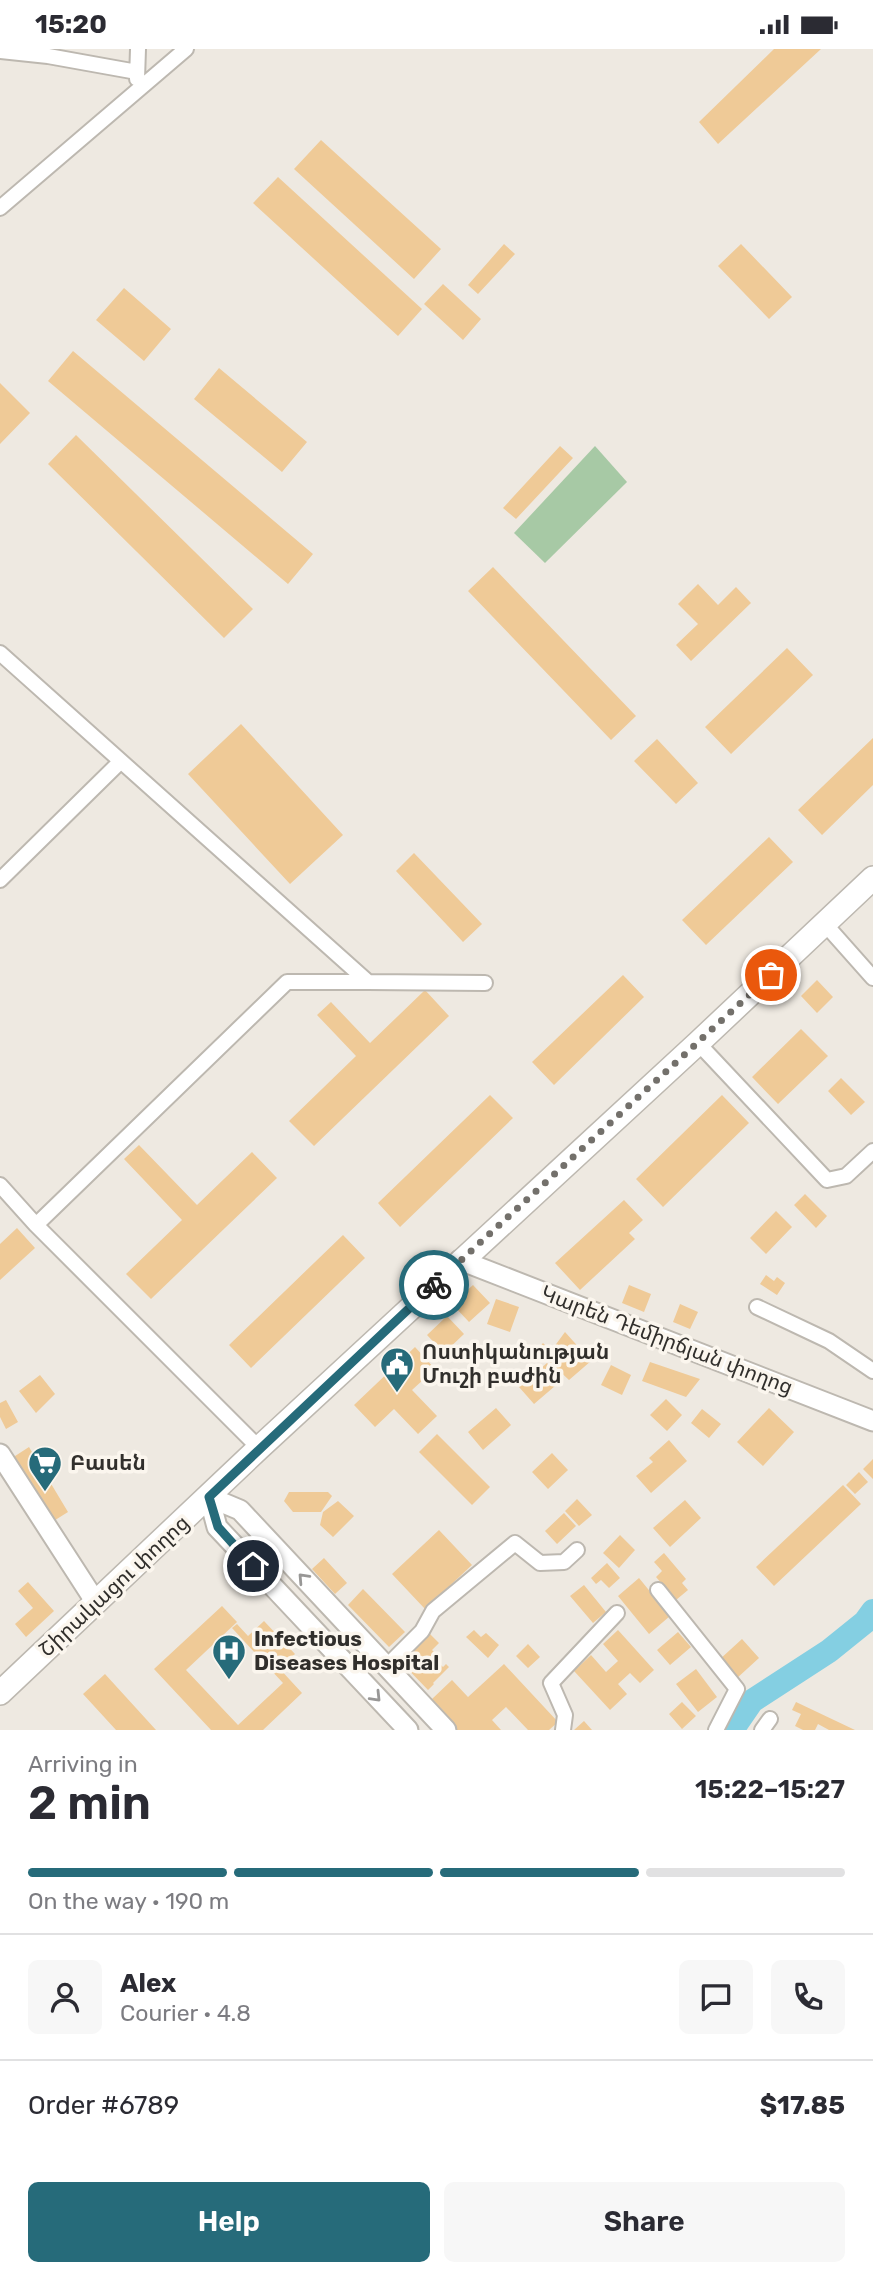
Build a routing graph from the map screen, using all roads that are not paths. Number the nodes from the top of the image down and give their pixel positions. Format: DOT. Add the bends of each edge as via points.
graph roads {
  1 [pos="138,49"];
  2 [pos="187,49"];
  3 [pos="0,51"];
  4 [pos="48,53"];
  5 [pos="137,72"];
  6 [pos="137,90"];
  7 [pos="0,208"];
  8 [pos="0,653"];
  9 [pos="120,762"];
  10 [pos="873,878"];
  11 [pos="0,880"];
  12 [pos="825,924"];
  13 [pos="873,978"];
  14 [pos="368,982"];
  15 [pos="485,983"];
  16 [pos="698,1043"];
  17 [pos="873,1151"];
  18 [pos="0,1185"];
  19 [pos="36,1225"];
  20 [pos="460,1260"];
  21 [pos="757,1307"];
  22 [pos="873,1371"];
  23 [pos="873,1421"];
  24 [pos="259,1448"];
  25 [pos="0,1454"];
  26 [pos="209,1497"];
  27 [pos="578,1550"];
  28 [pos="658,1590"];
  29 [pos="95,1601"];
  30 [pos="617,1613"];
  31 [pos="349,1629"];
  32 [pos="329,1648"];
  33 [pos="386,1667"];
  34 [pos="0,1693"];
  35 [pos="408,1730"];
  36 [pos="446,1730"];
  37 [pos="562,1730"];
  38 [pos="716,1730"];
  1 -- 5 [label="street"];
  2 -- 6 [label="street"];
  3 -- 4 [label="street"];
  4 -- 5 [label="street"];
  5 -- 6 [label="street"];
  6 -- 7 [label="street"];
  8 -- 9 [label="street"];
  9 -- 11 [label="street"];
  9 -- 14 [label="street"];
  10 -- 12 [label="main road, Շիրակացու փողոց"];
  12 -- 13 [label="street"];
  12 -- 16 [label="main road, Շիրակացու փողոց"];
  14 -- 15 [label="street"];
  14 -- 19 [label="street" via="287,982"];
  16 -- 17 [label="street" via="827,1180 846,1176"];
  16 -- 20 [label="main road, Շիրակացու փողոց"];
  18 -- 19 [label="street"];
  19 -- 24 [label="street"];
  20 -- 23 [label="street, Կարեն Դեմիրճյան փողոց"];
  20 -- 24 [label="main road, Շիրակացու փողոց"];
  21 -- 22 [label="street" via="829,1341"];
  24 -- 26 [label="main road, Շիրակացու փողոց"];
  25 -- 29 [label="street"];
  26 -- 29 [label="main road, Շիրակացու փողոց"];
  31 -- 26 [label="street, one-way" via="240,1510"];
  26 -- 32 [label="street" via="218,1527"];
  27 -- 33 [label="street" via="564,1562 540,1563 515,1543 433,1611 422,1631"];
  28 -- 38 [label="street" via="737,1689"];
  29 -- 34 [label="main road, Շիրակացու փողոց"];
  30 -- 37 [label="street" via="551,1683 565,1715"];
  31 -- 32 [label="street"];
  31 -- 33 [label="street"];
  32 -- 35 [label="street, one-way"];
  33 -- 36 [label="street"];
}
